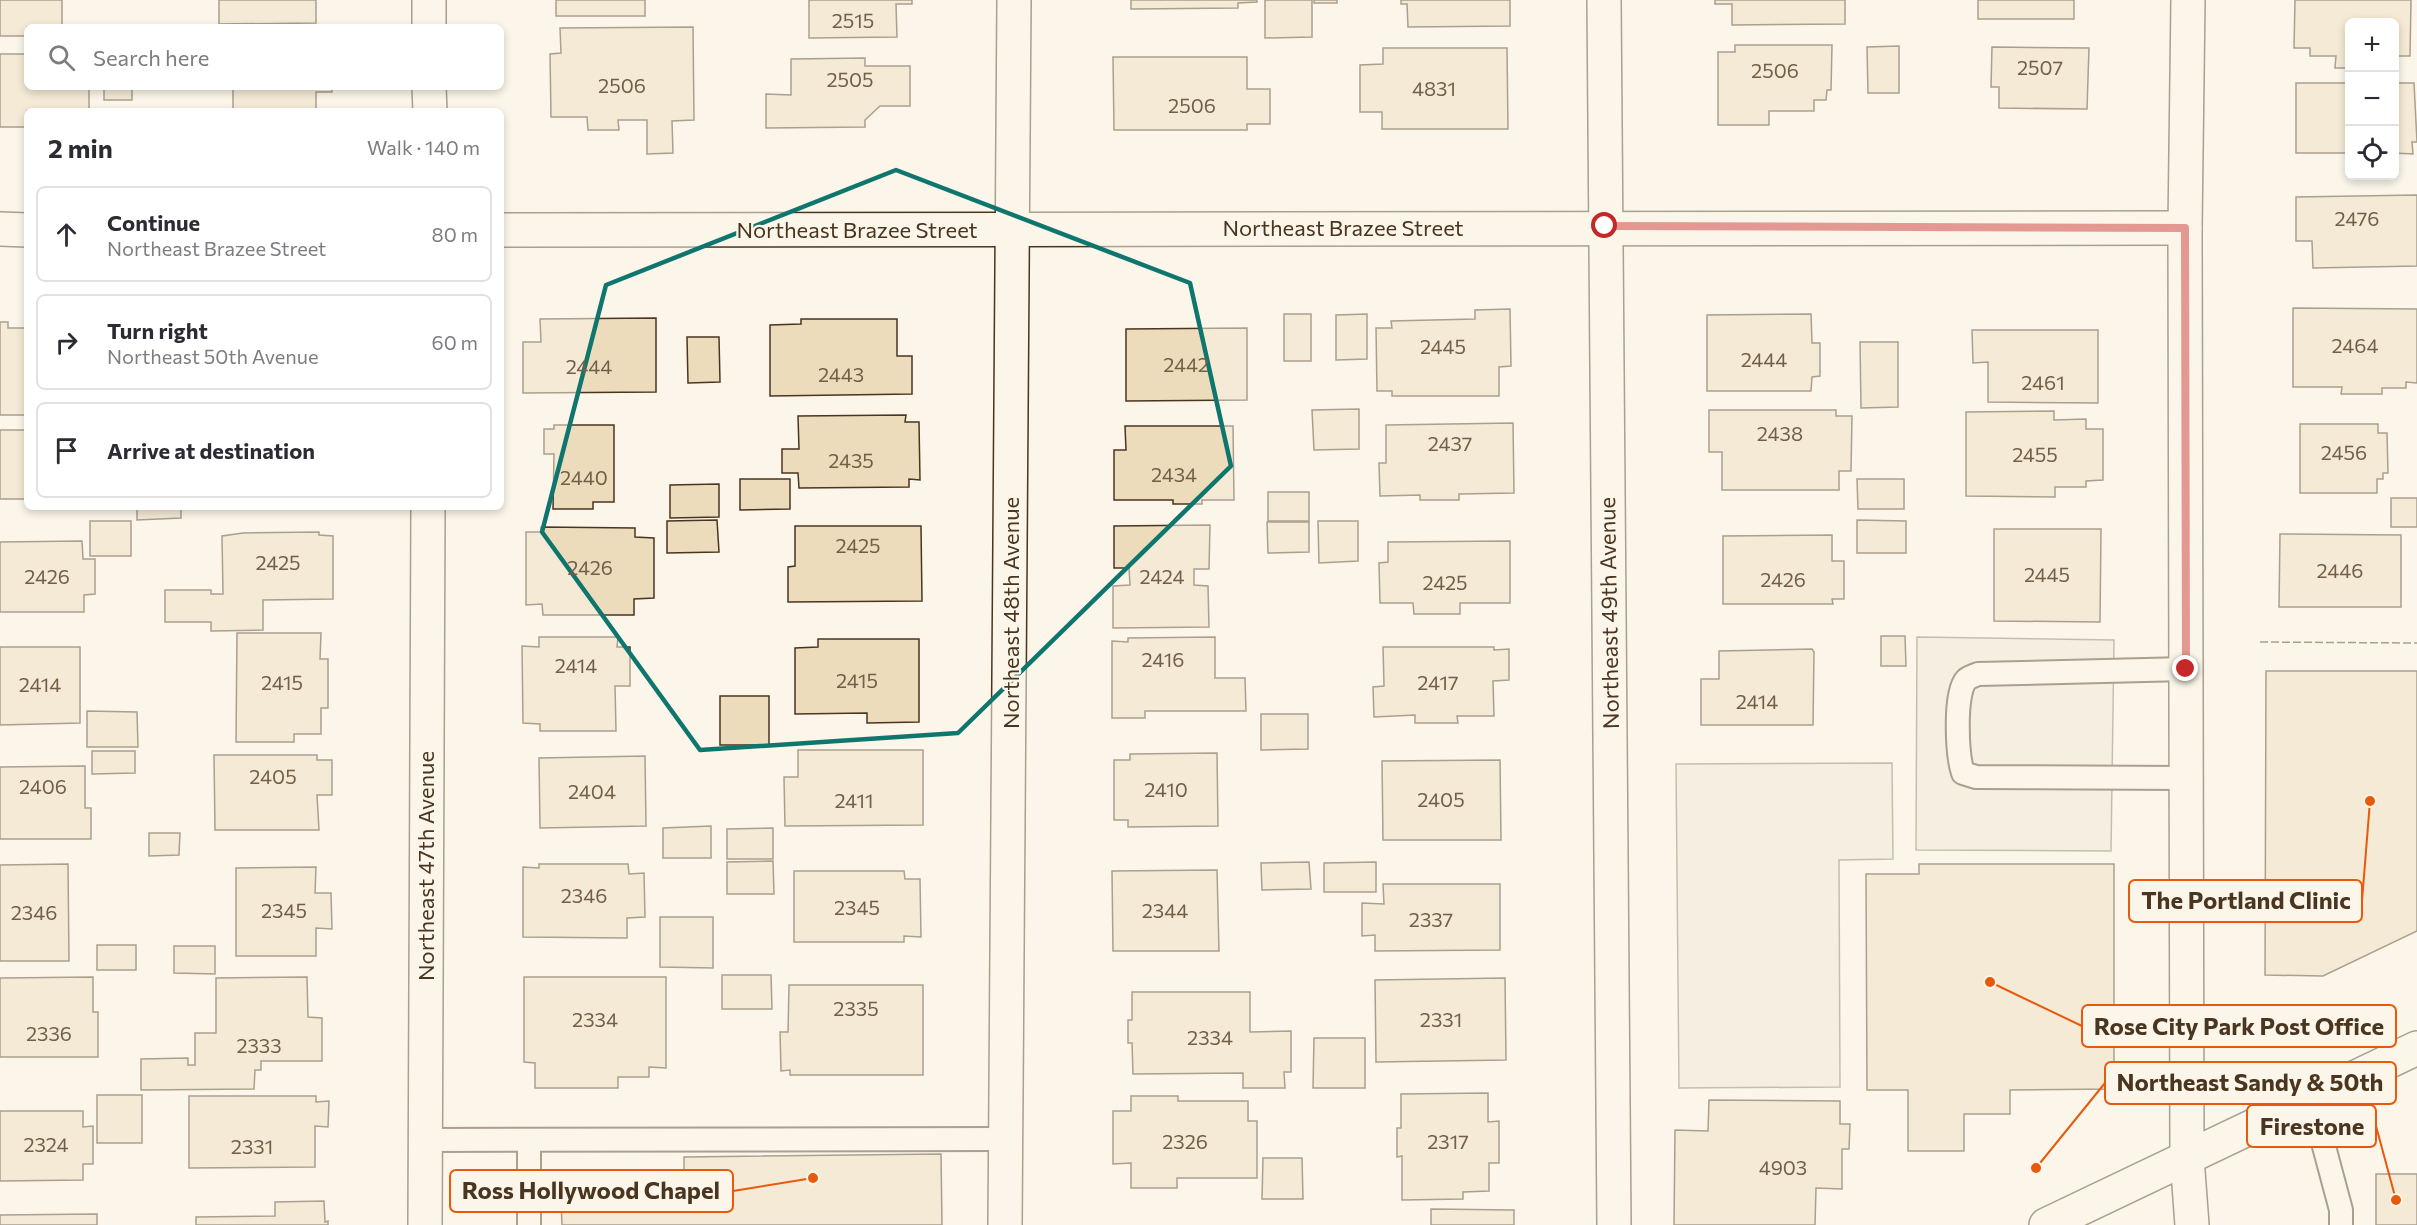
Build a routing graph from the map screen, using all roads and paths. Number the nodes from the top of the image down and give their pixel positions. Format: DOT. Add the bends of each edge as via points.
graph roads {
  1 [pos="429,0"];
  2 [pos="1014,0"];
  3 [pos="1604,0"];
  4 [pos="2188,0"];
  5 [pos="429,24"];
  6 [pos="429,90"];
  7 [pos="430,108"];
  8 [pos="1605,226"];
  9 [pos="2185,228"];
  10 [pos="0,230"];
  11 [pos="24,230"];
  12 [pos="504,230"];
  13 [pos="1014,231"];
  14 [pos="428,510"];
  15 [pos="2186,669"];
  16 [pos="2186,778"];
  17 [pos="2417,1048"];
  18 [pos="2312,1098"];
  19 [pos="1006,1139"];
  20 [pos="425,1140"];
  21 [pos="529,1141"];
  22 [pos="2187,1158"];
  23 [pos="425,1225"];
  24 [pos="529,1225"];
  25 [pos="1005,1225"];
  26 [pos="1614,1225"];
  27 [pos="2046,1225"];
  28 [pos="2192,1225"];
  29 [pos="2341,1225"];
  1 -- 5 [label="street"];
  2 -- 13 [label="street, Northeast 48th Avenue"];
  3 -- 8 [label="street, Northeast 49th Avenue"];
  4 -- 9 [label="street"];
  6 -- 7 [label="street"];
  8 -- 9 [label="street, Northeast Brazee Street"];
  8 -- 13 [label="street, Northeast Brazee Street"];
  8 -- 26 [label="street, Northeast 49th Avenue"];
  9 -- 15 [label="street"];
  10 -- 11 [label="street"];
  12 -- 13 [label="street, Northeast Brazee Street"];
  13 -- 19 [label="street, Northeast 48th Avenue"];
  14 -- 20 [label="street, Northeast 47th Avenue"];
  15 -- 16 [label="street"];
  15 -- 16 [label="lane" via="1978,674 1966,679 1959,692 1959,760 1963,772 1976,777"];
  16 -- 22 [label="street"];
  17 -- 18 [label="street"];
  18 -- 22 [label="street"];
  18 -- 29 [label="lane" via="2341,1210"];
  19 -- 21 [label="lane"];
  19 -- 25 [label="street, Northeast 48th Avenue"];
  20 -- 21 [label="lane"];
  20 -- 23 [label="street, Northeast 47th Avenue"];
  21 -- 24 [label="lane"];
  22 -- 27 [label="street"];
  22 -- 28 [label="street"];
}
